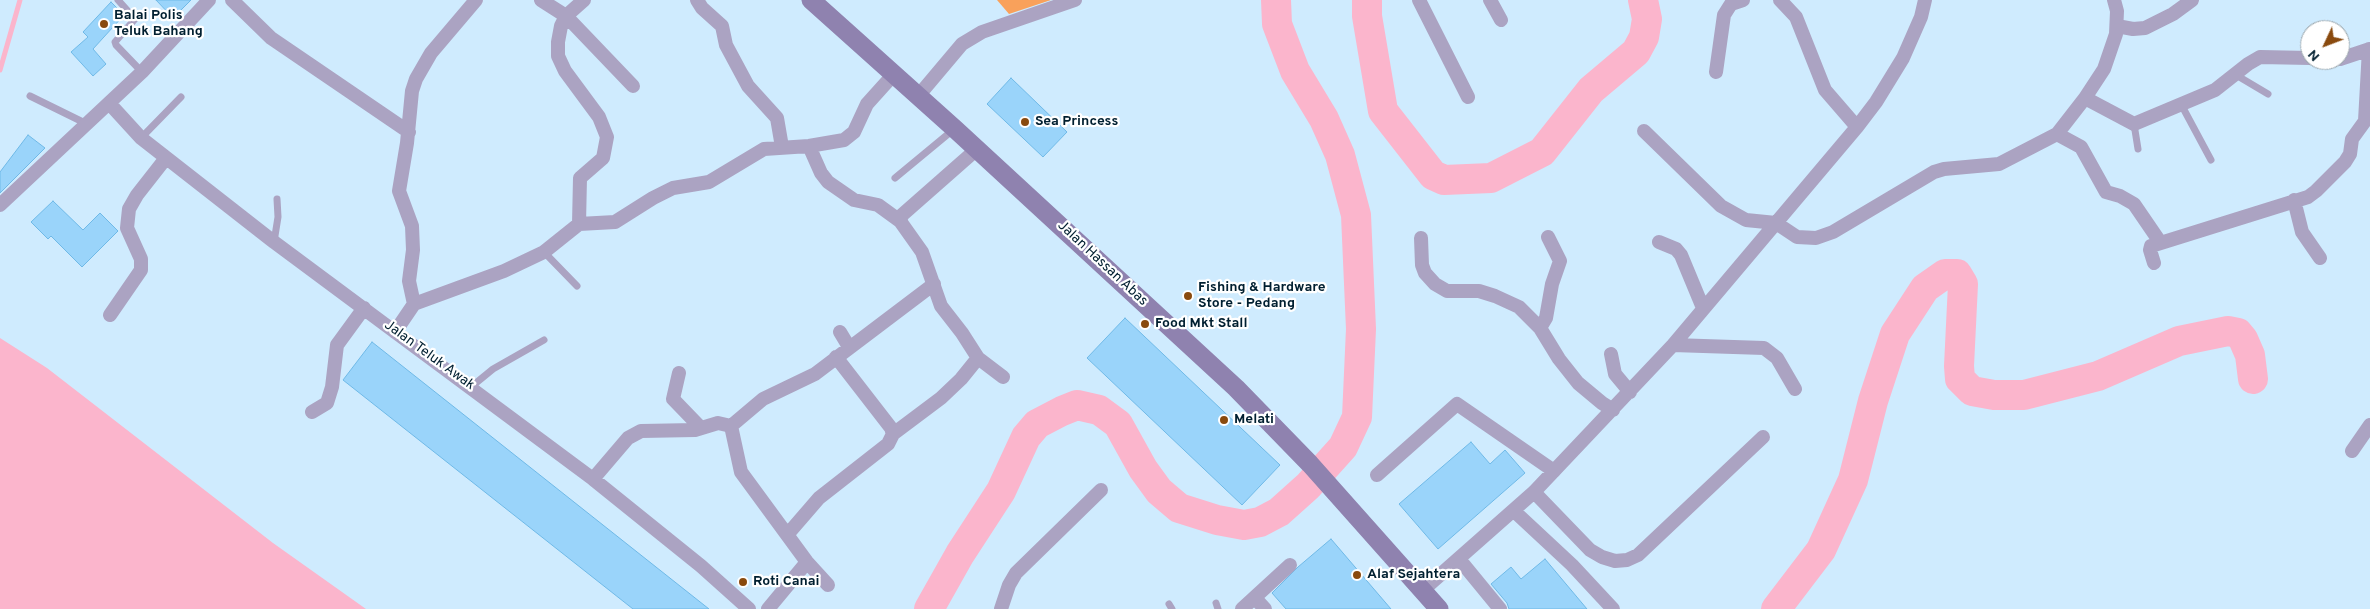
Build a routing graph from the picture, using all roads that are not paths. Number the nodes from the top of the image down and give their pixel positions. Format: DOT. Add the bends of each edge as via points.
graph roads {
  1 [pos="118,0"];
  2 [pos="209,0"];
  3 [pos="232,0"];
  4 [pos="476,0"];
  5 [pos="542,0"];
  6 [pos="584,0"];
  7 [pos="697,0"];
  8 [pos="1075,0"];
  9 [pos="1419,0"];
  10 [pos="1490,0"];
  11 [pos="1780,0"];
  12 [pos="1925,0"];
  13 [pos="2114,0"];
  14 [pos="2192,0"];
  15 [pos="815,1"];
  16 [pos="1734,1"];
  17 [pos="566,16"];
  18 [pos="1501,20"];
  19 [pos="2117,26"];
  20 [pos="2370,49"];
  21 [pos="2350,56"];
  22 [pos="2300,58"];
  23 [pos="142,72"];
  24 [pos="1716,72"];
  25 [pos="894,74"];
  26 [pos="2236,75"];
  27 [pos="633,86"];
  28 [pos="2268,94"];
  29 [pos="918,95"];
  30 [pos="30,96"];
  31 [pos="1468,96"];
  32 [pos="181,98"];
  33 [pos="2086,98"];
  34 [pos="109,103"];
  35 [pos="2182,106"];
  36 [pos="87,124"];
  37 [pos="2134,124"];
  38 [pos="955,128"];
  39 [pos="1857,128"];
  40 [pos="1644,131"];
  41 [pos="409,132"];
  42 [pos="2057,134"];
  43 [pos="141,138"];
  44 [pos="809,146"];
  45 [pos="782,147"];
  46 [pos="977,149"];
  47 [pos="2138,149"];
  48 [pos="166,158"];
  49 [pos="2211,160"];
  50 [pos="895,178"];
  51 [pos="277,199"];
  52 [pos="2294,200"];
  53 [pos="0,205"];
  54 [pos="900,221"];
  55 [pos="1776,223"];
  56 [pos="579,224"];
  57 [pos="1548,237"];
  58 [pos="1421,238"];
  59 [pos="274,242"];
  60 [pos="1659,242"];
  61 [pos="2160,242"];
  62 [pos="544,252"];
  63 [pos="2320,258"];
  64 [pos="2154,263"];
  65 [pos="934,284"];
  66 [pos="577,286"];
  67 [pos="414,304"];
  68 [pos="364,308"];
  69 [pos="1703,308"];
  70 [pos="110,315"];
  71 [pos="1540,328"];
  72 [pos="395,332"];
  73 [pos="840,332"];
  74 [pos="544,340"];
  75 [pos="1674,344"];
  76 [pos="849,347"];
  77 [pos="1611,354"];
  78 [pos="836,358"];
  79 [pos="978,358"];
  80 [pos="679,373"];
  81 [pos="1003,377"];
  82 [pos="471,387"];
  83 [pos="1795,389"];
  84 [pos="1630,392"];
  85 [pos="1614,410"];
  86 [pos="312,412"];
  87 [pos="2370,425"];
  88 [pos="730,426"];
  89 [pos="701,428"];
  90 [pos="893,434"];
  91 [pos="1763,437"];
  92 [pos="2352,452"];
  93 [pos="1554,471"];
  94 [pos="1377,475"];
  95 [pos="593,479"];
  96 [pos="1101,490"];
  97 [pos="1534,492"];
  98 [pos="1514,511"];
  99 [pos="787,535"];
  100 [pos="1459,559"];
  101 [pos="807,562"];
  102 [pos="1290,565"];
  103 [pos="828,585"];
  104 [pos="1423,590"];
  105 [pos="1255,598"];
  106 [pos="748,609"];
  107 [pos="768,609"];
  108 [pos="1001,609"];
  109 [pos="1242,609"];
  110 [pos="1265,609"];
  111 [pos="1439,609"];
  112 [pos="1500,609"];
  113 [pos="1613,609"];
  1 -- 23 [label="lane" via="135,19 116,45"];
  2 -- 23 [label="street"];
  3 -- 41 [label="street" via="271,38"];
  4 -- 41 [label="street" via="431,53 416,79"];
  5 -- 17 [label="street"];
  6 -- 17 [label="street"];
  7 -- 45 [label="street" via="722,26 726,44 748,86 777,118"];
  8 -- 29 [label="street" via="982,32 962,44"];
  9 -- 31 [label="street"];
  10 -- 18 [label="street"];
  11 -- 39 [label="street" via="1796,17 1825,90"];
  12 -- 39 [label="street" via="1903,58"];
  13 -- 19 [label="street"];
  14 -- 19 [label="street" via="2168,18 2145,28"];
  15 -- 25 [label="main road, Jalan Hassan Abas"];
  16 -- 24 [label="street" via="1724,15"];
  17 -- 27 [label="street"];
  17 -- 56 [label="street" via="558,42 561,63 599,117 607,137 603,158 580,178"];
  19 -- 33 [label="street" via="2104,69"];
  20 -- 21 [label="street"];
  20 -- 52 [label="street" via="2366,118 2352,139 2348,158 2316,191"];
  22 -- 26 [label="street" via="2260,57"];
  23 -- 34 [label="street"];
  25 -- 29 [label="main road, Jalan Hassan Abas"];
  25 -- 44 [label="street" via="867,104 850,136"];
  26 -- 28 [label="lane"];
  26 -- 35 [label="street" via="2215,90"];
  29 -- 38 [label="main road, Jalan Hassan Abas"];
  30 -- 36 [label="lane"];
  32 -- 43 [label="lane"];
  33 -- 37 [label="street"];
  33 -- 42 [label="street"];
  34 -- 36 [label="street"];
  34 -- 43 [label="street, Jalan Teluk Awak"];
  35 -- 37 [label="street"];
  35 -- 49 [label="lane"];
  36 -- 53 [label="street"];
  37 -- 47 [label="lane"];
  38 -- 46 [label="main road, Jalan Hassan Abas"];
  38 -- 50 [label="lane"];
  39 -- 55 [label="street"];
  40 -- 55 [label="street" via="1721,206 1746,220"];
  41 -- 67 [label="street" via="399,191 412,226 409,281"];
  42 -- 55 [label="street" via="1999,164 1934,172 1824,236 1797,237"];
  42 -- 61 [label="street" via="2081,147 2106,192 2134,204"];
  43 -- 48 [label="street, Jalan Teluk Awak"];
  44 -- 45 [label="street"];
  44 -- 54 [label="street" via="828,182 854,200 878,206"];
  45 -- 56 [label="street" via="759,152 709,182 673,188 615,222"];
  46 -- 54 [label="street" via="902,215"];
  46 -- 104 [label="main road, Jalan Hassan Abas" via="1236,388 1310,464"];
  48 -- 59 [label="street, Jalan Teluk Awak"];
  48 -- 70 [label="street" via="129,209 127,228 141,259 141,270"];
  51 -- 59 [label="lane"];
  52 -- 61 [label="street"];
  52 -- 63 [label="street" via="2302,232"];
  54 -- 65 [label="street" via="922,252"];
  55 -- 69 [label="street"];
  56 -- 62 [label="street"];
  57 -- 71 [label="street" via="1560,261 1546,318"];
  58 -- 71 [label="street" via="1422,265 1430,279 1442,289 1479,292 1510,301"];
  59 -- 68 [label="street, Jalan Teluk Awak"];
  60 -- 69 [label="street" via="1676,249 1681,255"];
  61 -- 64 [label="street" via="2150,248"];
  62 -- 66 [label="lane"];
  62 -- 67 [label="street" via="504,271"];
  65 -- 76 [label="street"];
  65 -- 79 [label="street" via="941,306"];
  67 -- 72 [label="street"];
  68 -- 72 [label="street, Jalan Teluk Awak"];
  68 -- 86 [label="street" via="335,350 332,387 327,403"];
  69 -- 75 [label="street"];
  71 -- 85 [label="street" via="1578,383"];
  72 -- 82 [label="street, Jalan Teluk Awak"];
  73 -- 76 [label="street"];
  74 -- 82 [label="lane" via="493,369"];
  75 -- 83 [label="street" via="1764,348 1777,358"];
  75 -- 84 [label="street"];
  76 -- 78 [label="street"];
  77 -- 84 [label="street" via="1616,374"];
  78 -- 88 [label="street" via="815,374 763,399"];
  78 -- 90 [label="street"];
  79 -- 81 [label="street"];
  79 -- 90 [label="street" via="941,398"];
  80 -- 89 [label="street" via="673,399"];
  82 -- 95 [label="street, Jalan Teluk Awak"];
  84 -- 85 [label="street"];
  85 -- 93 [label="street"];
  87 -- 92 [label="street"];
  88 -- 89 [label="street" via="718,423"];
  88 -- 99 [label="street" via="741,472"];
  89 -- 95 [label="street" via="634,434"];
  90 -- 99 [label="street" via="888,444 819,498"];
  91 -- 97 [label="street" via="1638,555 1627,560 1614,561 1590,550"];
  93 -- 94 [label="street" via="1457,404"];
  93 -- 97 [label="street"];
  95 -- 106 [label="street, Jalan Teluk Awak" via="701,566"];
  96 -- 108 [label="street" via="1016,573"];
  97 -- 98 [label="street"];
  98 -- 100 [label="street"];
  98 -- 113 [label="street"];
  99 -- 101 [label="street"];
  100 -- 104 [label="street"];
  100 -- 112 [label="street"];
  101 -- 103 [label="street"];
  101 -- 107 [label="street"];
  102 -- 105 [label="street"];
  104 -- 111 [label="main road, Jalan Hassan Abas"];
  105 -- 109 [label="street"];
  105 -- 110 [label="street"];
}
